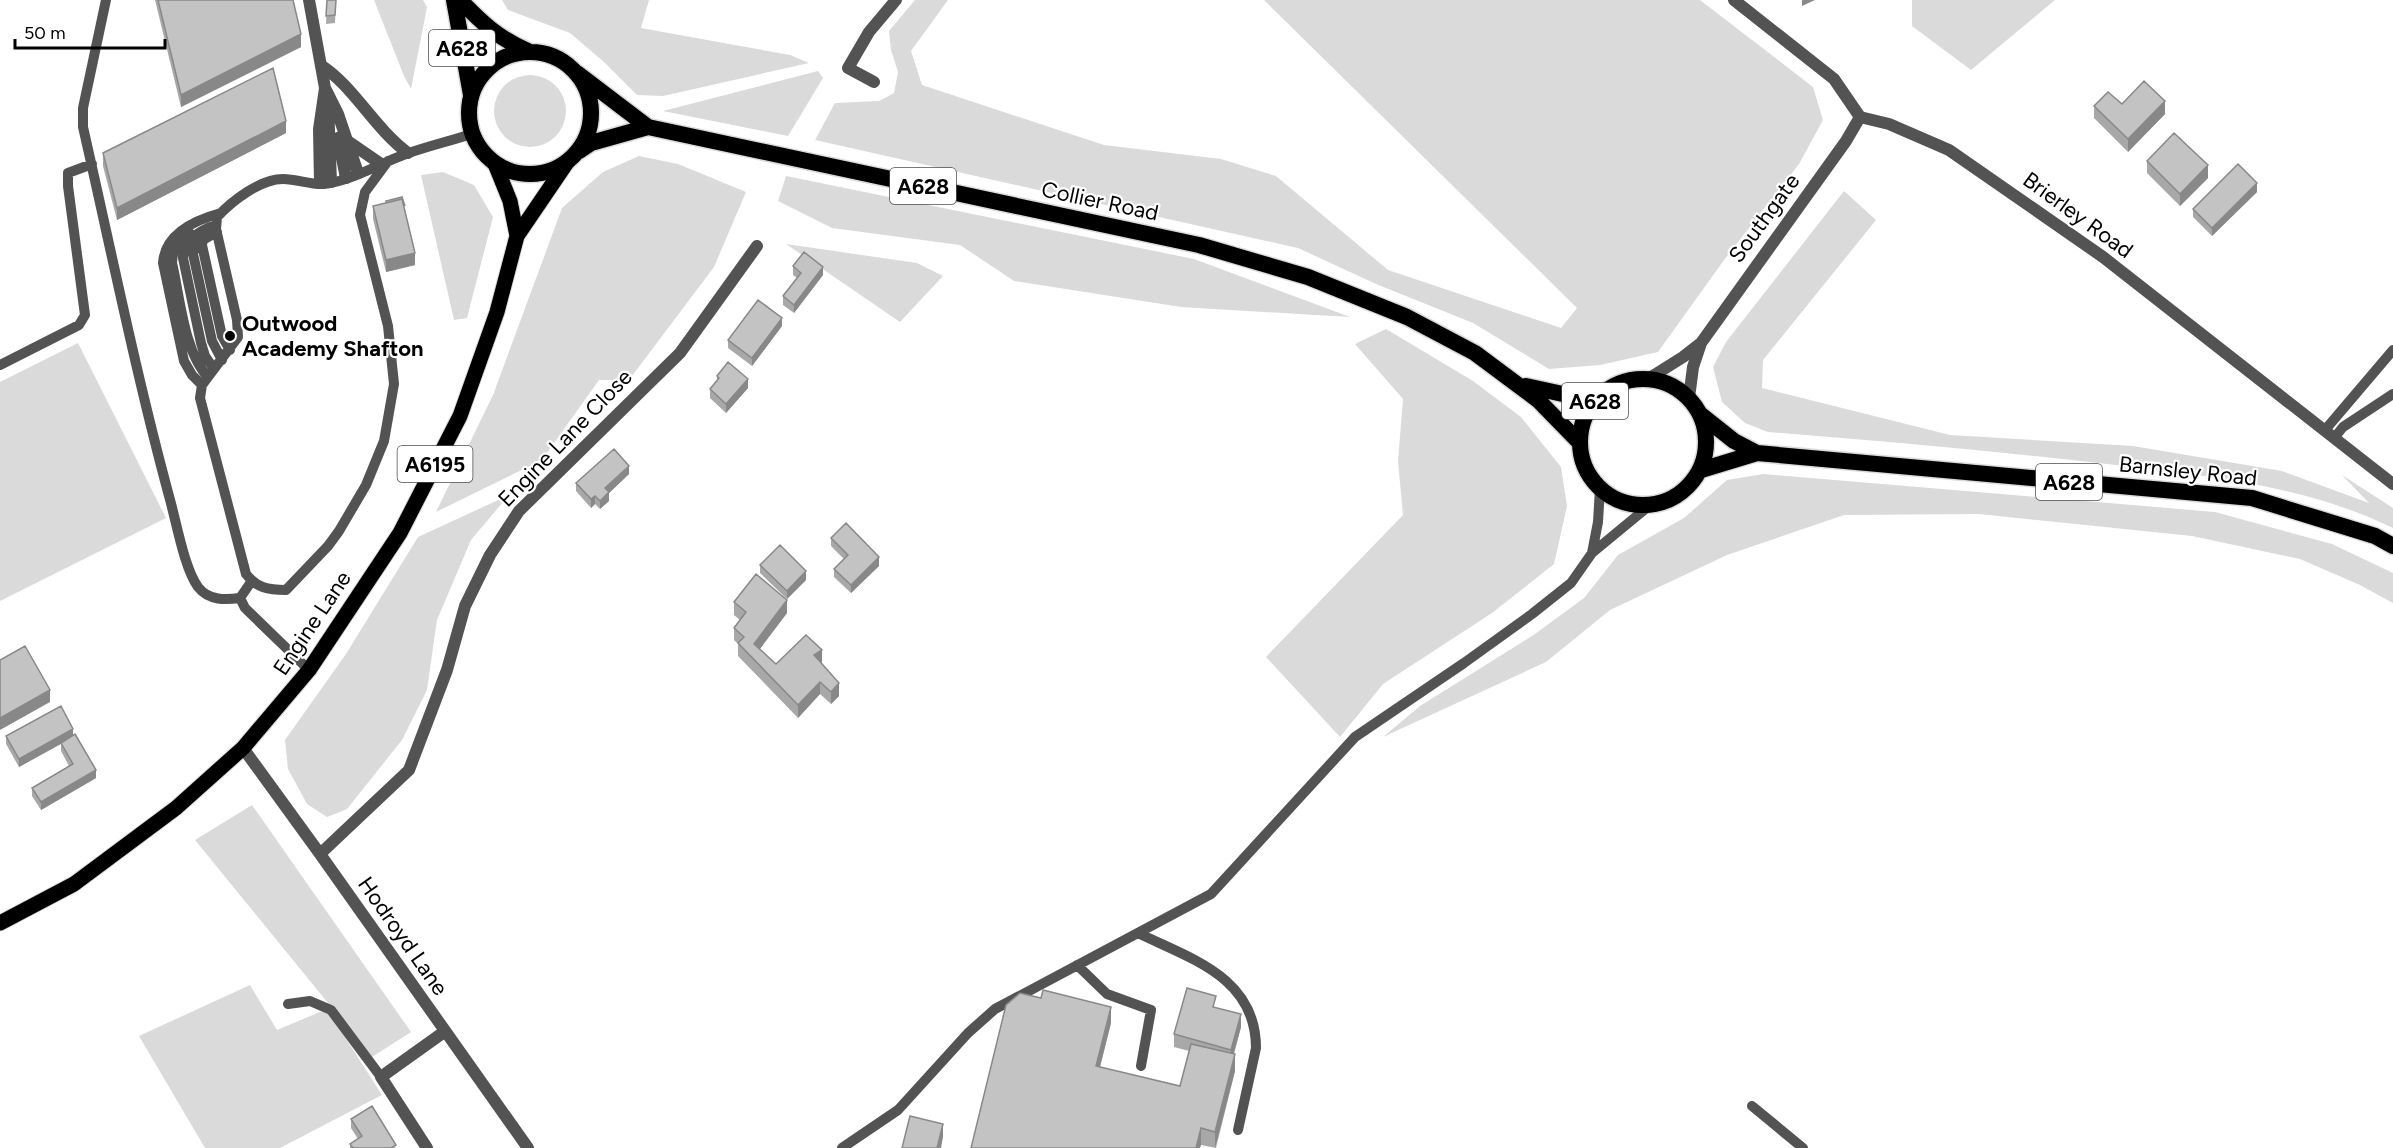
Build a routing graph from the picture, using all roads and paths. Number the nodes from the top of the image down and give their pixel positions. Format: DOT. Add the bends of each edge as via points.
graph roads {
  1 [pos="106,0"];
  2 [pos="309,0"];
  3 [pos="454,0"];
  4 [pos="460,0"];
  5 [pos="896,0"];
  6 [pos="1734,0"];
  7 [pos="528,51"];
  8 [pos="322,66"];
  9 [pos="577,73"];
  10 [pos="874,82"];
  11 [pos="325,88"];
  12 [pos="471,95"];
  13 [pos="1860,117"];
  14 [pos="648,127"];
  15 [pos="472,134"];
  16 [pos="346,140"];
  17 [pos="408,153"];
  18 [pos="573,157"];
  19 [pos="385,162"];
  20 [pos="92,164"];
  21 [pos="495,164"];
  22 [pos="352,176"];
  23 [pos="326,183"];
  24 [pos="217,224"];
  25 [pos="517,236"];
  26 [pos="757,246"];
  27 [pos="1701,343"];
  28 [pos="230,350"];
  29 [pos="2393,350"];
  30 [pos="222,360"];
  31 [pos="0,365"];
  32 [pos="208,377"];
  33 [pos="1648,379"];
  34 [pos="1519,385"];
  35 [pos="2393,394"];
  36 [pos="1689,398"];
  37 [pos="1595,401"];
  38 [pos="1700,414"];
  39 [pos="2330,434"];
  40 [pos="1580,443"];
  41 [pos="1757,453"];
  42 [pos="1701,470"];
  43 [pos="2393,484"];
  44 [pos="1600,488"];
  45 [pos="1649,506"];
  46 [pos="2393,546"];
  47 [pos="1592,553"];
  48 [pos="252,582"];
  49 [pos="240,598"];
  50 [pos="309,670"];
  51 [pos="243,748"];
  52 [pos="320,854"];
  53 [pos="0,923"];
  54 [pos="1138,933"];
  55 [pos="1077,965"];
  56 [pos="288,1004"];
  57 [pos="444,1032"];
  58 [pos="1141,1065"];
  59 [pos="381,1077"];
  60 [pos="1752,1106"];
  61 [pos="1238,1130"];
  62 [pos="427,1148"];
  63 [pos="528,1148"];
  64 [pos="842,1148"];
  65 [pos="1803,1148"];
  1 -- 20 [label="lane" via="83,108 83,127"];
  2 -- 8 [label="street"];
  3 -- 12 [label="highway, A628"];
  4 -- 7 [label="highway, A628" via="488,30"];
  5 -- 10 [label="street" via="869,32 848,68"];
  6 -- 13 [label="street" via="1834,79"];
  7 -- 9 [label="highway, A628" via="555,57"];
  7 -- 12 [label="highway, A628" via="492,64"];
  8 -- 11 [label="street"];
  8 -- 17 [label="street"];
  9 -- 14 [label="highway, Collier Road / A628"];
  9 -- 18 [label="highway" via="591,104 591,121 586,138"];
  11 -- 16 [label="street"];
  11 -- 22 [label="street"];
  11 -- 23 [label="street"];
  12 -- 15 [label="highway, A628" via="468,115"];
  13 -- 27 [label="street, Southgate"];
  13 -- 39 [label="street, Brierley Road" via="1889,124 1949,150 2103,257"];
  14 -- 18 [label="highway, Collier Road / A628" via="591,143"];
  14 -- 34 [label="highway, Collier Road / A628" via="1198,245 1308,277 1407,317 1475,353"];
  15 -- 17 [label="lane"];
  15 -- 21 [label="highway"];
  16 -- 19 [label="street"];
  16 -- 22 [label="street"];
  17 -- 19 [label="lane"];
  18 -- 21 [label="highway, A628" via="540,174 509,171"];
  18 -- 25 [label="main road, Engine Lane / A6195"];
  19 -- 22 [label="lane"];
  19 -- 48 [label="lane" via="365,192 360,215 388,326 394,384 384,441 366,485 339,531 294,584 286,590 271,590"];
  20 -- 31 [label="lane" via="68,173 85,315 79,325"];
  20 -- 49 [label="lane" via="143,392 187,561 198,587 210,596 222,600"];
  21 -- 25 [label="main road, Engine Lane / A6195" via="510,201"];
  22 -- 23 [label="lane"];
  23 -- 24 [label="lane" via="281,179 262,185 242,196"];
  24 -- 28 [label="lane" via="237,320 238,337"];
  24 -- 28 [label="lane" via="203,240 203,251 222,336"];
  24 -- 30 [label="lane" via="199,238 193,254 212,341"];
  24 -- 32 [label="lane" via="193,237 183,253"];
  24 -- 32 [label="lane" via="189,225 167,243 162,263 184,361 192,375"];
  25 -- 50 [label="main road, Engine Lane / A6195" via="497,312 460,416 400,533"];
  26 -- 52 [label="street, Engine Lane Close" via="680,353 519,512 490,555 465,606 447,670 410,770"];
  27 -- 33 [label="street, Southgate"];
  27 -- 36 [label="street, Southgate"];
  28 -- 30 [label="lane"];
  29 -- 39 [label="lane"];
  30 -- 32 [label="lane"];
  32 -- 48 [label="lane" via="200,398 203,412 246,574"];
  33 -- 36 [label="highway, A628" via="1677,388"];
  33 -- 37 [label="highway, A628" via="1618,384"];
  34 -- 37 [label="highway, Collier Road / A628"];
  34 -- 40 [label="highway, Collier Road"];
  35 -- 39 [label="lane"];
  36 -- 38 [label="highway, A628"];
  37 -- 40 [label="highway, A628" via="1581,428"];
  38 -- 41 [label="highway, Barnsley Road" via="1734,441"];
  38 -- 42 [label="highway, A628" via="1706,432"];
  39 -- 43 [label="street, Brierley Road"];
  40 -- 44 [label="highway, A628" via="1585,468"];
  41 -- 42 [label="highway, Barnsley Road / A628"];
  41 -- 46 [label="highway, Barnsley Road / A628" via="2252,498 2375,536"];
  42 -- 45 [label="highway, A628" via="1680,495"];
  44 -- 45 [label="highway, A628" via="1614,499"];
  44 -- 47 [label="lane"];
  45 -- 47 [label="lane"];
  47 -- 54 [label="lane" via="1571,583 1532,614 1355,737 1211,894"];
  48 -- 49 [label="lane"];
  49 -- 50 [label="lane" via="245,608"];
  50 -- 51 [label="main road, Engine Lane / A6195"];
  51 -- 52 [label="street, Hodroyd Lane"];
  51 -- 53 [label="main road, Engine Lane / A6195" via="176,808 74,884"];
  52 -- 57 [label="street, Hodroyd Lane"];
  54 -- 55 [label="lane"];
  54 -- 61 [label="lane" via="1217,972 1248,1009 1256,1048"];
  55 -- 58 [label="lane" via="1107,994 1151,1010"];
  55 -- 64 [label="lane" via="995,1009 898,1110"];
  56 -- 59 [label="lane" via="310,1001 331,1010"];
  57 -- 59 [label="street"];
  57 -- 63 [label="street, Hodroyd Lane"];
  59 -- 62 [label="street"];
  60 -- 65 [label="lane"];
}
